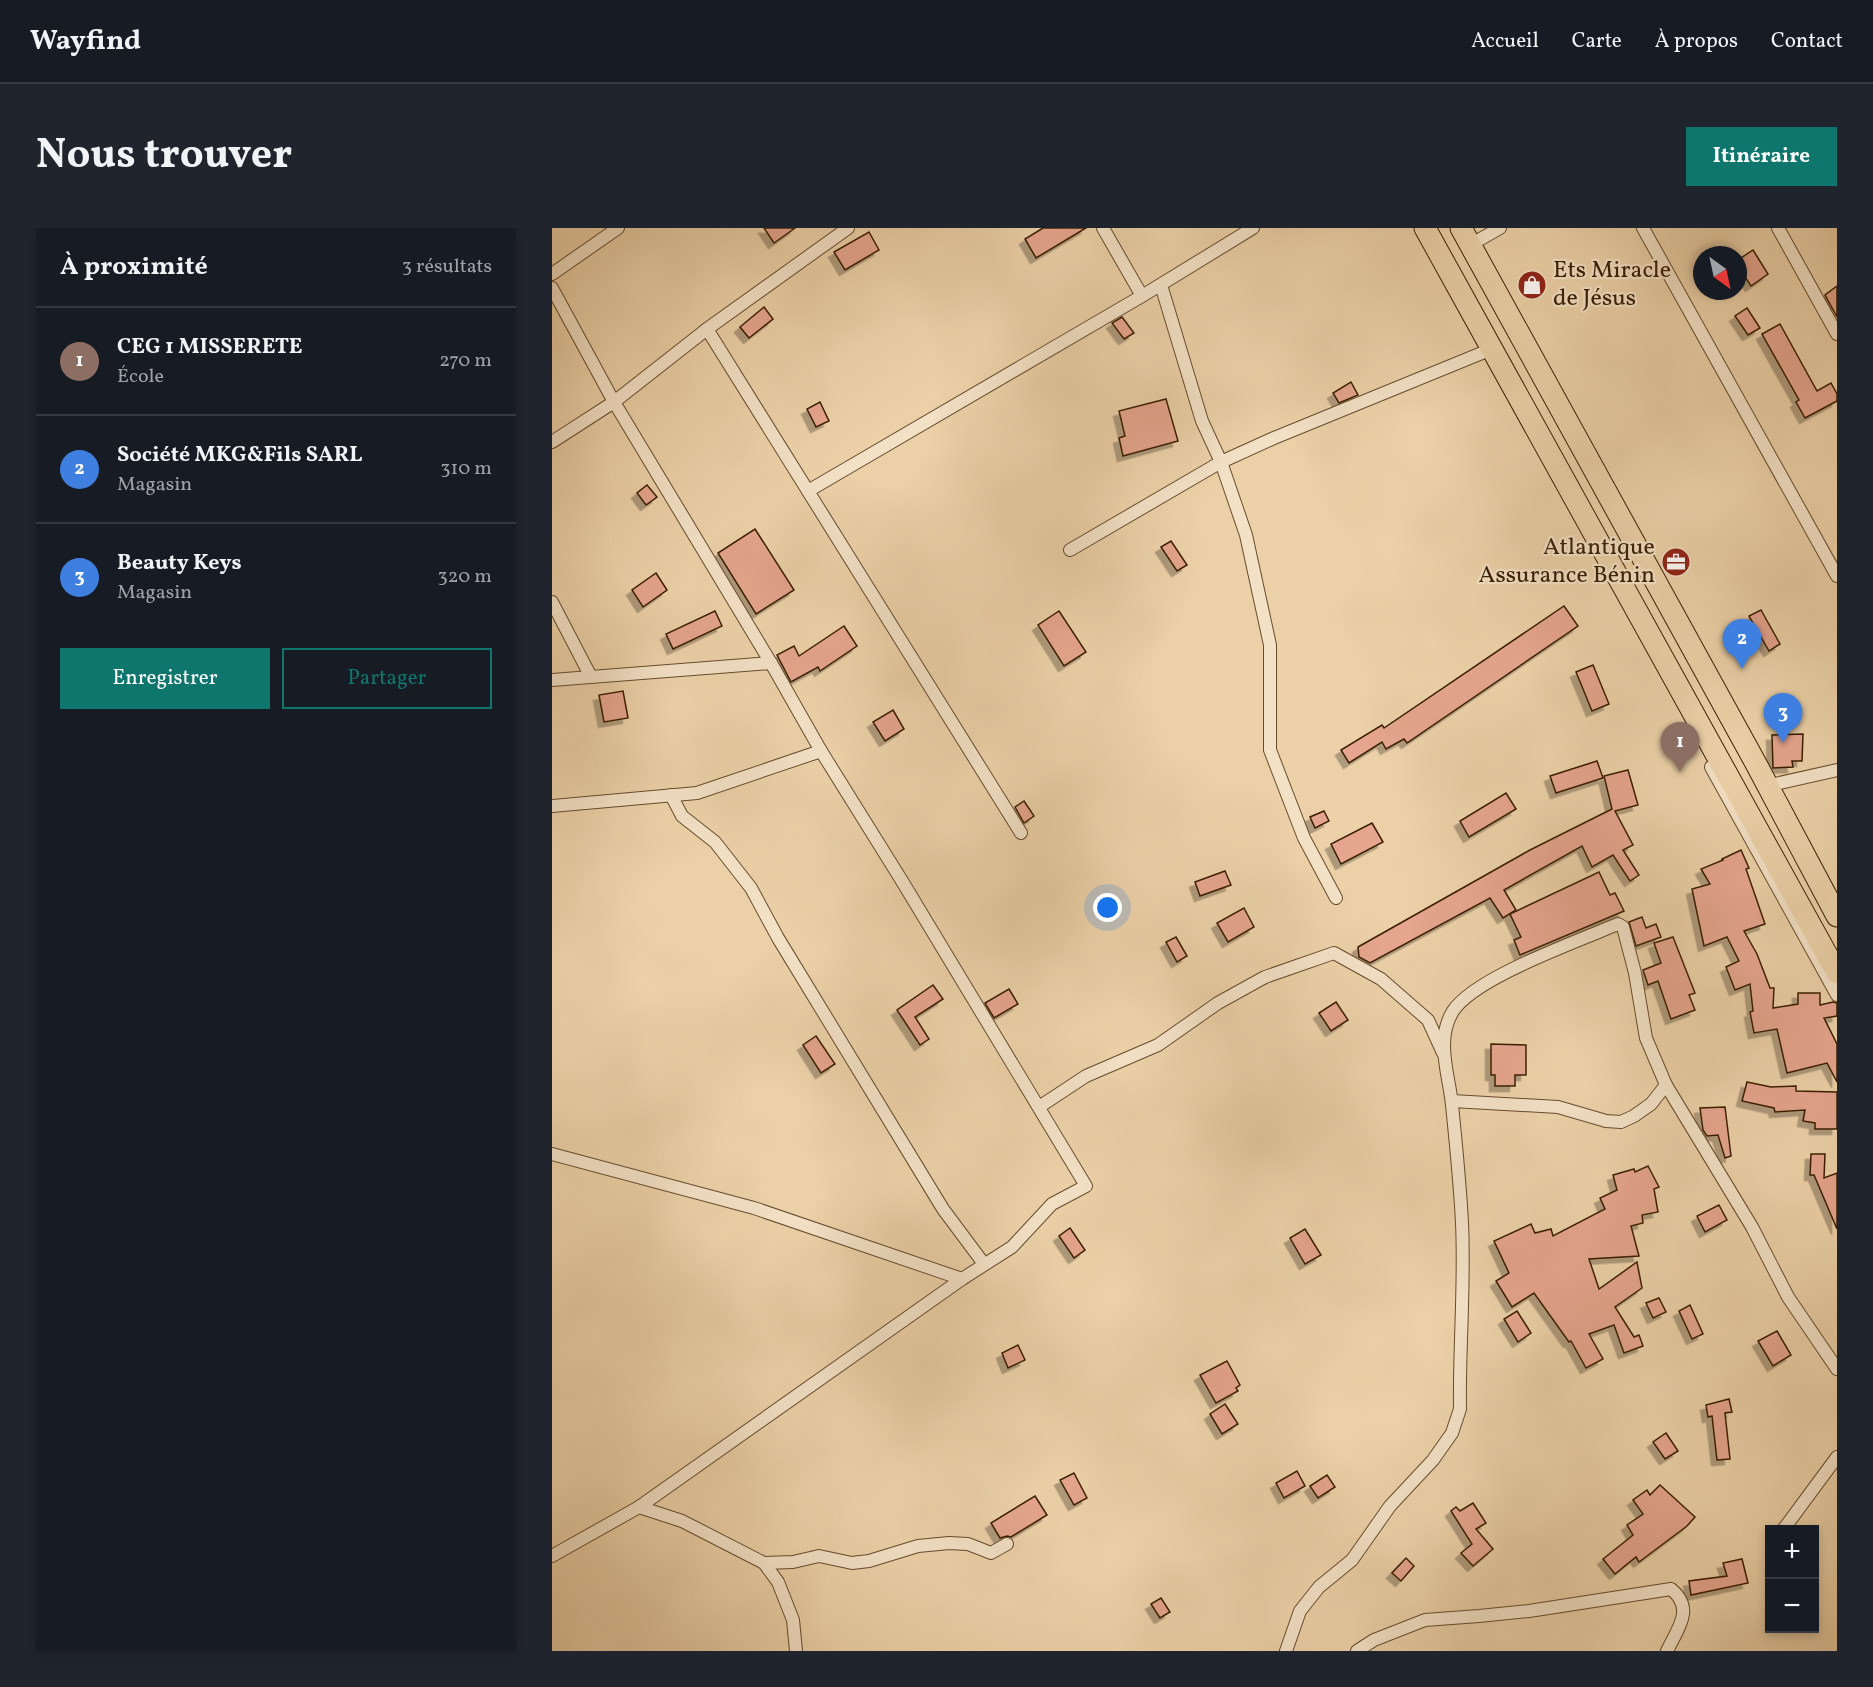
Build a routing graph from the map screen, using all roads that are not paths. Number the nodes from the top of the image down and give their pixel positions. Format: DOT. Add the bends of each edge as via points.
graph roads {
  1 [pos="618,228"];
  2 [pos="848,228"];
  3 [pos="1103,228"];
  4 [pos="1253,228"];
  5 [pos="1413,228"];
  6 [pos="1425,228"];
  7 [pos="1500,228"];
  8 [pos="1643,228"];
  9 [pos="1778,228"];
  10 [pos="1466,236"];
  11 [pos="552,274"];
  12 [pos="1161,285"];
  13 [pos="552,288"];
  14 [pos="1142,296"];
  15 [pos="707,329"];
  16 [pos="1837,334"];
  17 [pos="1482,353"];
  18 [pos="614,402"];
  19 [pos="552,442"];
  20 [pos="1221,462"];
  21 [pos="808,492"];
  22 [pos="1070,550"];
  23 [pos="1835,570"];
  24 [pos="552,602"];
  25 [pos="771,663"];
  26 [pos="591,677"];
  27 [pos="552,680"];
  28 [pos="821,751"];
  29 [pos="1837,770"];
  30 [pos="1766,786"];
  31 [pos="670,795"];
  32 [pos="552,806"];
  33 [pos="1021,833"];
  34 [pos="1335,898"];
  35 [pos="1837,916"];
  36 [pos="1837,973"];
  37 [pos="1837,995"];
  38 [pos="1443,1053"];
  39 [pos="1666,1085"];
  40 [pos="1452,1101"];
  41 [pos="1039,1107"];
  42 [pos="552,1154"];
  43 [pos="984,1264"];
  44 [pos="962,1279"];
  45 [pos="1837,1369"];
  46 [pos="1837,1457"];
  47 [pos="639,1507"];
  48 [pos="1787,1525"];
  49 [pos="1007,1544"];
  50 [pos="552,1556"];
  51 [pos="764,1563"];
  52 [pos="796,1651"];
  53 [pos="1286,1651"];
  54 [pos="1357,1651"];
  55 [pos="1667,1651"];
  1 -- 11 [label="street"];
  2 -- 15 [label="street"];
  3 -- 14 [label="street"];
  4 -- 12 [label="street"];
  5 -- 17 [label="street"];
  6 -- 36 [label="highway"];
  7 -- 10 [label="street"];
  8 -- 23 [label="street"];
  9 -- 16 [label="street"];
  10 -- 30 [label="highway"];
  12 -- 14 [label="street"];
  12 -- 20 [label="street" via="1202,422"];
  13 -- 18 [label="street"];
  14 -- 21 [label="street"];
  15 -- 18 [label="street"];
  15 -- 21 [label="street"];
  17 -- 20 [label="street"];
  17 -- 37 [label="street"];
  18 -- 19 [label="street"];
  18 -- 25 [label="street"];
  20 -- 22 [label="street"];
  20 -- 34 [label="street" via="1246,535 1270,645 1270,750 1304,838"];
  21 -- 33 [label="street"];
  24 -- 26 [label="street"];
  25 -- 26 [label="street"];
  25 -- 28 [label="street"];
  26 -- 27 [label="street"];
  28 -- 31 [label="street" via="697,793"];
  28 -- 41 [label="street"];
  29 -- 30 [label="street"];
  30 -- 35 [label="highway"];
  31 -- 32 [label="street"];
  31 -- 43 [label="street" via="682,816 715,842 751,888 943,1209"];
  38 -- 39 [label="street" via="1445,1030 1468,994 1618,924 1628,940 1646,1038"];
  38 -- 40 [label="street"];
  38 -- 41 [label="street" via="1428,1020 1381,979 1334,953 1265,977 1218,1003 1158,1045 1086,1076"];
  39 -- 40 [label="street" via="1651,1104 1621,1122 1558,1107"];
  39 -- 45 [label="street" via="1752,1227 1788,1297"];
  40 -- 53 [label="street" via="1462,1224 1460,1409 1452,1433 1432,1460 1390,1506 1352,1560 1319,1587 1300,1611"];
  41 -- 43 [label="street" via="1086,1186 1052,1204 1011,1247"];
  42 -- 44 [label="street" via="754,1208"];
  43 -- 44 [label="street"];
  44 -- 47 [label="street"];
  46 -- 48 [label="street"];
  47 -- 50 [label="street"];
  47 -- 51 [label="street" via="682,1521"];
  49 -- 51 [label="street" via="991,1552 968,1544 918,1546 852,1563 819,1556"];
  51 -- 52 [label="street" via="778,1582 793,1620"];
  54 -- 55 [label="street" via="1425,1620 1519,1612 1671,1589 1682,1598 1685,1613"];
}
